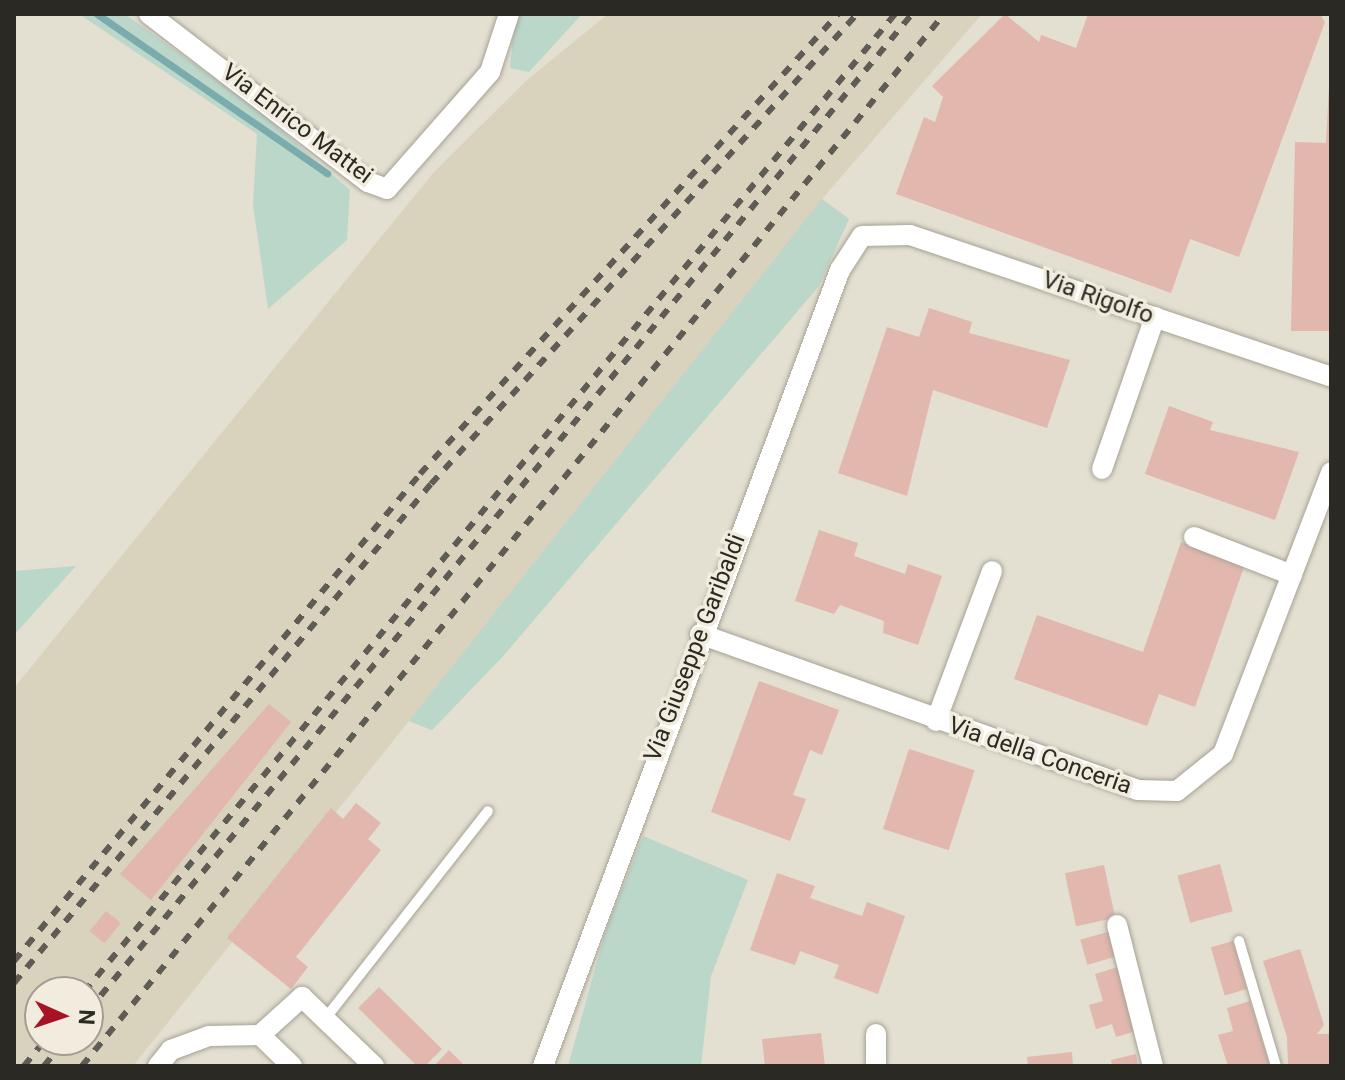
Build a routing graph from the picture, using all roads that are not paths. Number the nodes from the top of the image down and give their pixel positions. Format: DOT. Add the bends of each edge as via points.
graph roads {
  1 [pos="149,14"];
  2 [pos="509,14"];
  3 [pos="862,236"];
  4 [pos="1155,317"];
  5 [pos="1331,377"];
  6 [pos="1102,469"];
  7 [pos="1331,472"];
  8 [pos="1194,537"];
  9 [pos="992,571"];
  10 [pos="1292,575"];
  11 [pos="700,634"];
  12 [pos="936,721"];
  13 [pos="488,811"];
  14 [pos="1117,925"];
  15 [pos="1239,941"];
  16 [pos="325,1019"];
  17 [pos="876,1034"];
  18 [pos="260,1035"];
  19 [pos="158,1066"];
  20 [pos="292,1066"];
  21 [pos="374,1066"];
  22 [pos="543,1066"];
  23 [pos="876,1066"];
  24 [pos="1153,1066"];
  25 [pos="1276,1066"];
  1 -- 2 [label="street, Via Enrico Mattei" via="368,182 387,189 490,72"];
  3 -- 4 [label="street, Via Rigolfo" via="910,235"];
  3 -- 11 [label="street, Via Giuseppe Garibaldi" via="840,270"];
  4 -- 5 [label="street, Via Rigolfo"];
  4 -- 6 [label="street"];
  7 -- 10 [label="street, Via della Conceria"];
  8 -- 10 [label="street"];
  9 -- 12 [label="street"];
  10 -- 12 [label="street, Via della Conceria" via="1223,754 1177,791 1137,790"];
  11 -- 12 [label="street, Via della Conceria"];
  11 -- 22 [label="street, Via Giuseppe Garibaldi"];
  13 -- 16 [label="lane"];
  14 -- 24 [label="street"];
  15 -- 25 [label="lane"];
  16 -- 18 [label="street" via="302,997"];
  16 -- 21 [label="street"];
  17 -- 23 [label="street"];
  18 -- 19 [label="street" via="209,1036 171,1050"];
  18 -- 20 [label="street"];
}
